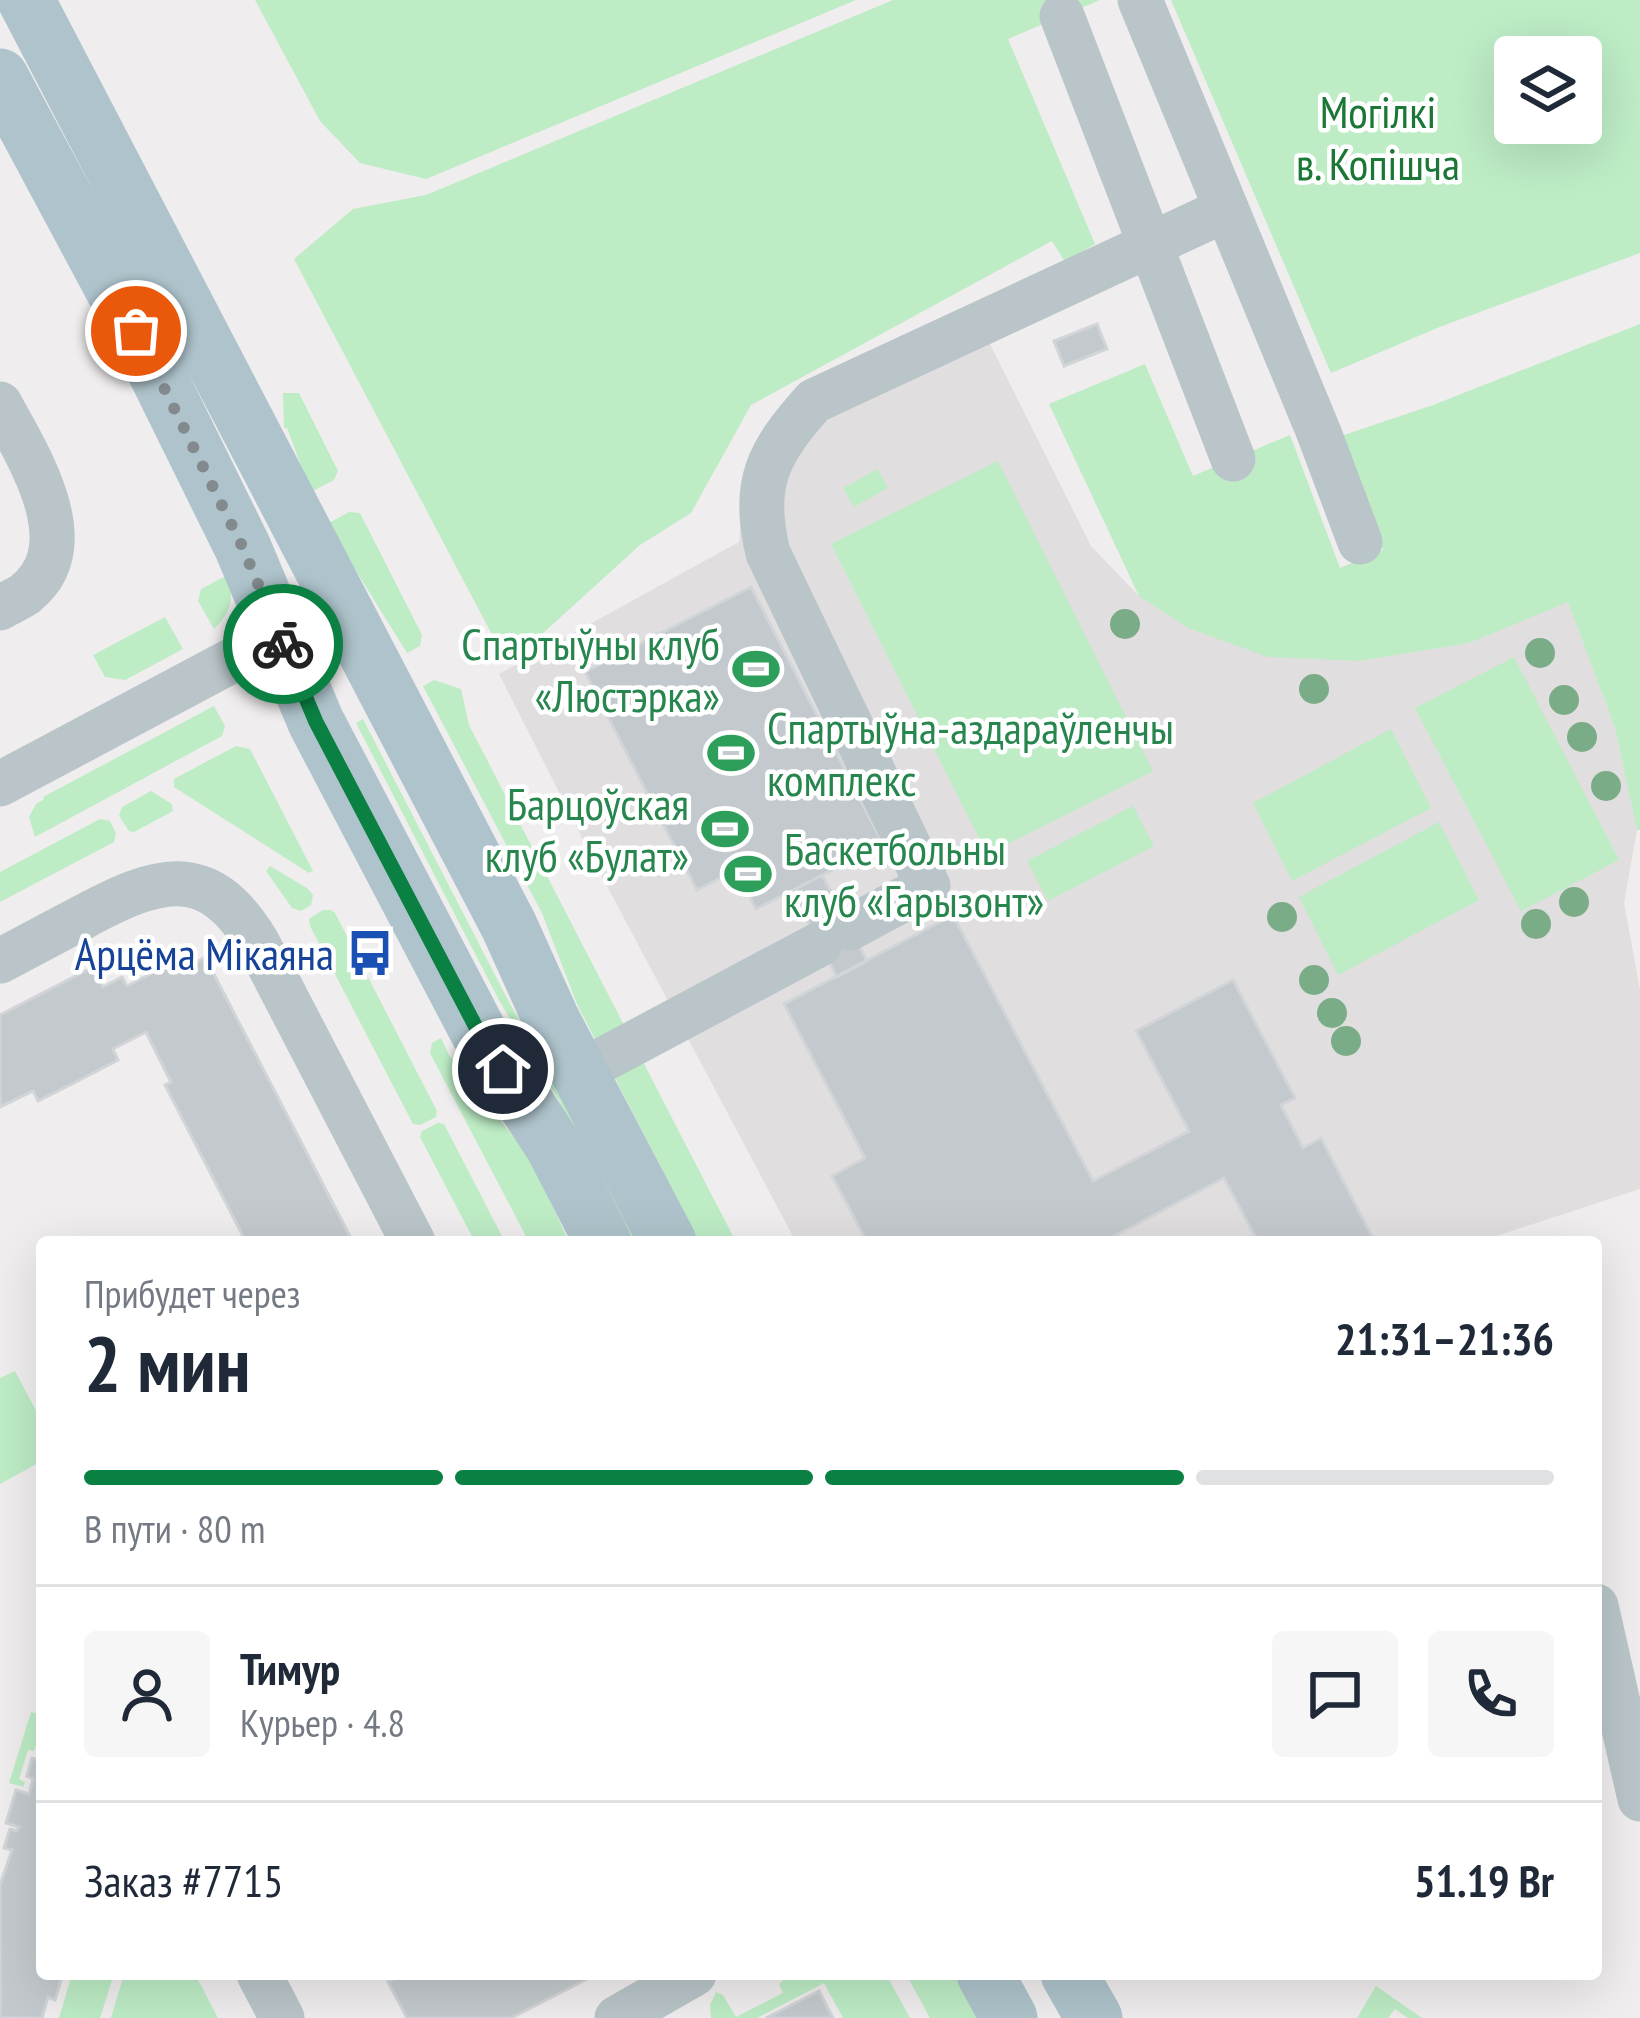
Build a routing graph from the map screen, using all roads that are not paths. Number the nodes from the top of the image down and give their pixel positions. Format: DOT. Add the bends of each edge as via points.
graph roads {
  1 [pos="26,0"];
  2 [pos="1141,0"];
  3 [pos="1062,16"];
  4 [pos="0,77"];
  5 [pos="1226,210"];
  6 [pos="1150,245"];
  7 [pos="0,404"];
  8 [pos="1233,459"];
  9 [pos="1360,542"];
  10 [pos="340,602"];
  11 [pos="0,608"];
  12 [pos="280,635"];
  13 [pos="0,784"];
  14 [pos="0,961"];
  15 [pos="580,1072"];
  16 [pos="410,1236"];
  17 [pos="600,1236"];
  18 [pos="665,1236"];
  19 [pos="1612,1612"];
  20 [pos="1640,1799"];
  21 [pos="262,1980"];
  22 [pos="684,1980"];
  23 [pos="988,1980"];
  24 [pos="1072,1980"];
  25 [pos="282,2018"];
  26 [pos="617,2018"];
  27 [pos="1009,2018"];
  28 [pos="1094,2018"];
  1 -- 10 [label="main road"];
  2 -- 5 [label="street"];
  3 -- 6 [label="street"];
  4 -- 12 [label="main road" via="136,331"];
  5 -- 6 [label="street"];
  5 -- 9 [label="street"];
  6 -- 8 [label="street"];
  6 -- 15 [label="street" via="814,401 784,434 765,471 759,517 768,553 928,886"];
  7 -- 11 [label="street" via="42,484 52,541 41,575"];
  10 -- 12 [label="main road"];
  10 -- 15 [label="main road"];
  12 -- 13 [label="street"];
  12 -- 17 [label="main road" via="316,722 478,1031 554,1145"];
  14 -- 16 [label="street" via="143,887 181,884 222,898 257,942"];
  15 -- 18 [label="main road"];
  19 -- 20 [label="street"];
  21 -- 25 [label="street"];
  22 -- 26 [label="street"];
  23 -- 27 [label="main road"];
  24 -- 28 [label="main road"];
}
